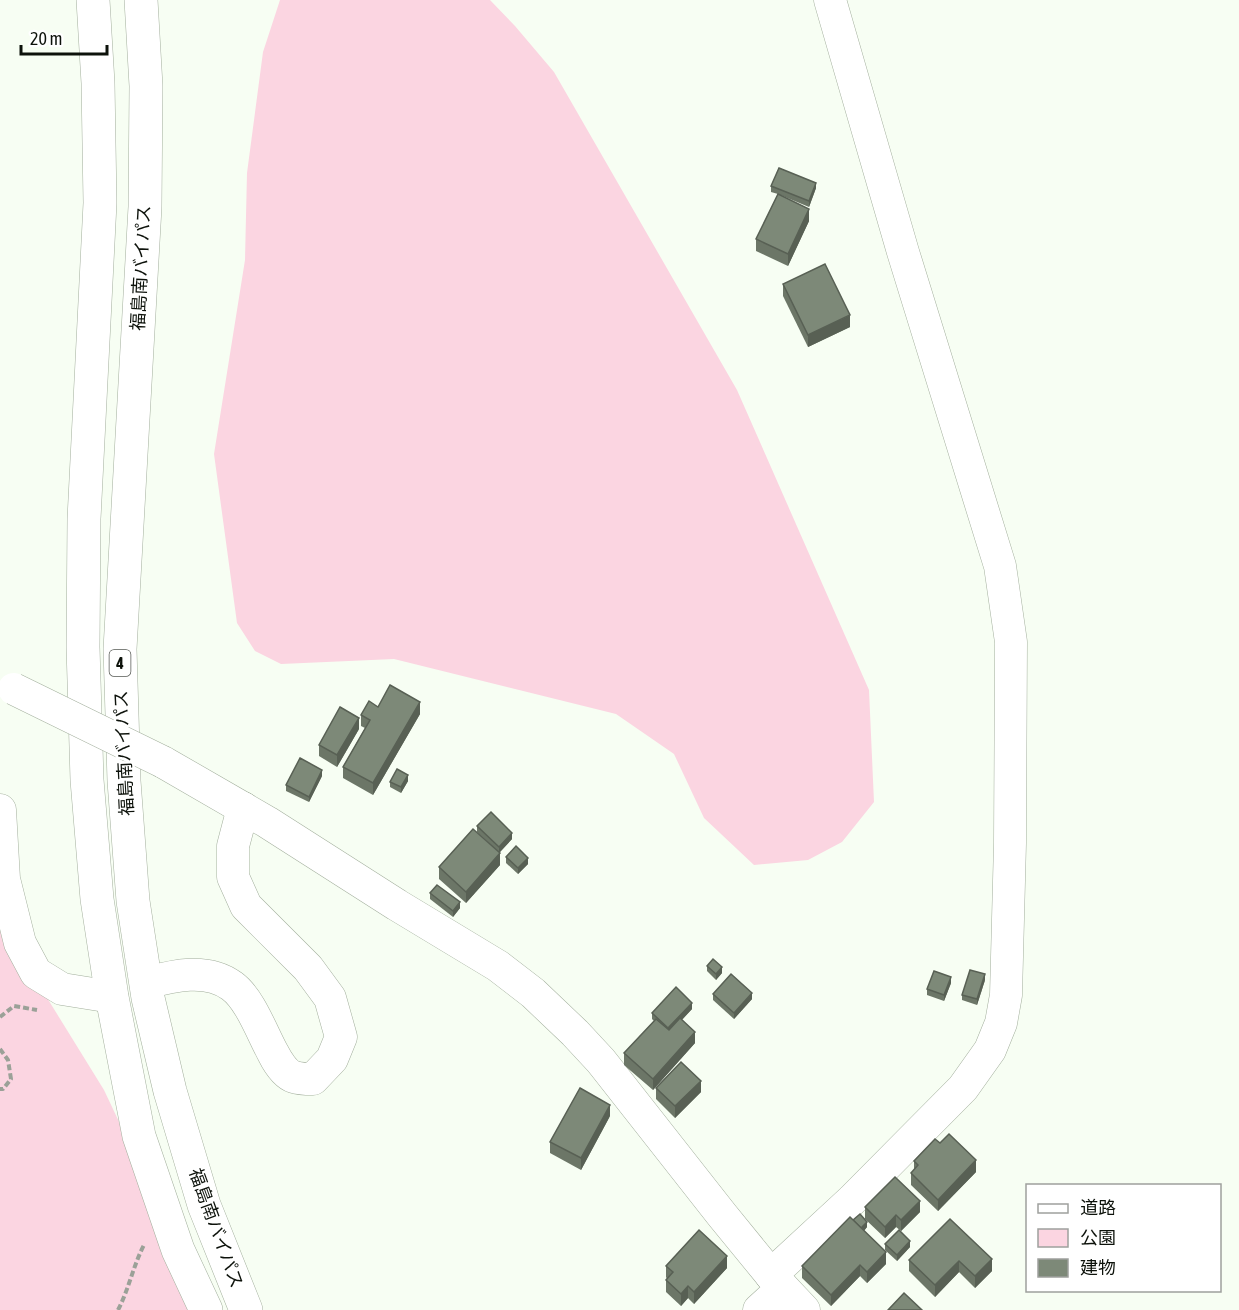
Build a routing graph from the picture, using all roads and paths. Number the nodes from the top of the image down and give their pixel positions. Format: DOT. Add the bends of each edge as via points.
graph roads {
  1 [pos="93,0"];
  2 [pos="141,0"];
  3 [pos="830,0"];
  4 [pos="7,686"];
  5 [pos="243,808"];
  6 [pos="0,810"];
  7 [pos="146,983"];
  8 [pos="112,997"];
  9 [pos="0,1049"];
  10 [pos="0,1089"];
  11 [pos="145,1244"];
  12 [pos="786,1291"];
  13 [pos="118,1310"];
  14 [pos="206,1310"];
  15 [pos="246,1310"];
  16 [pos="759,1310"];
  1 -- 8 [label="highway, 福島南バイパス / 4" via="100,203 84,519 83,647 96,899"];
  2 -- 7 [label="highway, 福島南バイパス / 4" via="146,86 145,207 120,649 133,901"];
  3 -- 12 [label="street" via="1000,566 1011,642 1006,995 990,1050 963,1088 852,1200"];
  4 -- 5 [label="street, bridge" via="163,762"];
  5 -- 7 [label="street" via="233,846 233,877 246,906 308,968 330,998 341,1037 332,1059 313,1079 293,1077 278,1062 242,997 231,985 196,975"];
  5 -- 12 [label="street" via="498,966 533,993 602,1061"];
  6 -- 8 [label="street" via="4,879 20,943 36,973 62,989"];
  7 -- 15 [label="highway, 福島南バイパス / 4" via="170,1091 204,1205"];
  8 -- 14 [label="highway, 福島南バイパス / 4" via="140,1136 178,1250"];
  9 -- 10 [label="path" via="8,1060 11,1079"];
  11 -- 13 [label="path"];
  12 -- 16 [label="street"];
}
